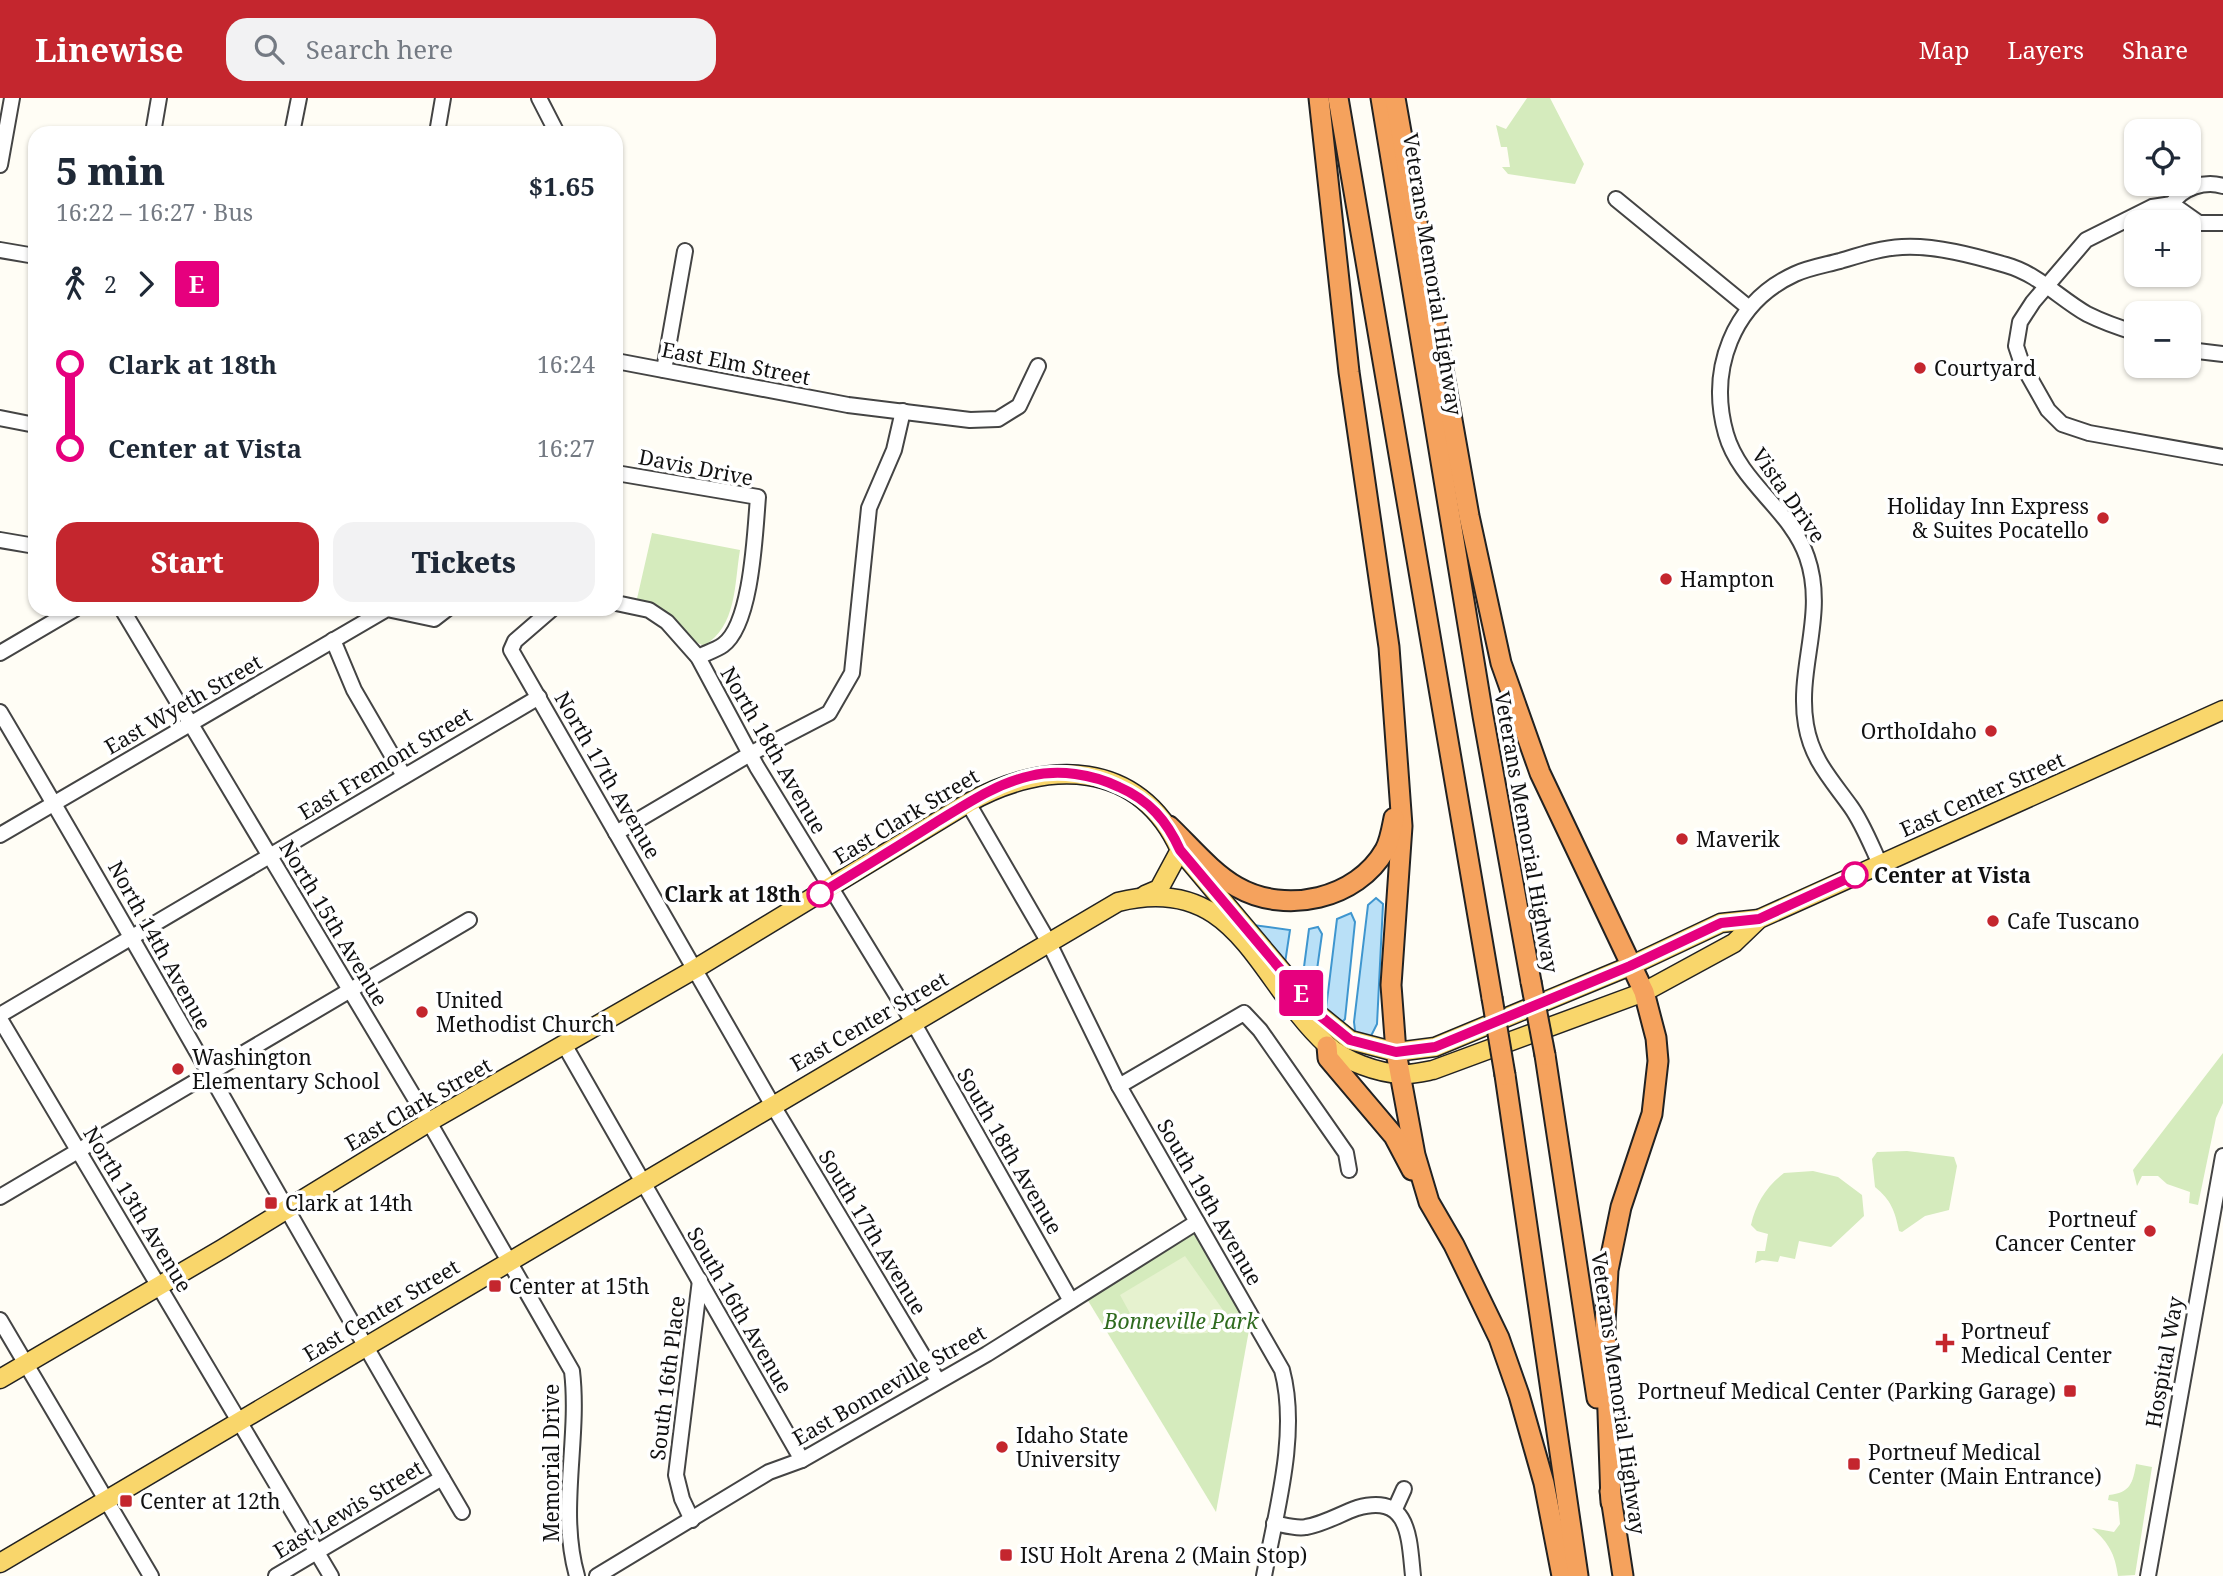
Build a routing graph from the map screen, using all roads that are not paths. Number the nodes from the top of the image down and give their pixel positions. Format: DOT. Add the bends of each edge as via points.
graph roads {
  1 [pos="12,98"];
  2 [pos="159,98"];
  3 [pos="299,98"];
  4 [pos="443,98"];
  5 [pos="540,98"];
  6 [pos="1319,98"];
  7 [pos="1338,98"];
  8 [pos="1381,98"];
  9 [pos="1395,98"];
  10 [pos="154,126"];
  11 [pos="293,126"];
  12 [pos="438,126"];
  13 [pos="554,126"];
  14 [pos="0,165"];
  15 [pos="2223,186"];
  16 [pos="1616,199"];
  17 [pos="2172,204"];
  18 [pos="2223,223"];
  19 [pos="0,250"];
  20 [pos="685,251"];
  21 [pos="28,255"];
  22 [pos="2048,286"];
  23 [pos="1749,309"];
  24 [pos="2124,328"];
  25 [pos="2201,351"];
  26 [pos="2223,354"];
  27 [pos="623,362"];
  28 [pos="1038,366"];
  29 [pos="664,370"];
  30 [pos="903,411"];
  31 [pos="0,418"];
  32 [pos="28,424"];
  33 [pos="2223,457"];
  34 [pos="623,474"];
  35 [pos="0,540"];
  36 [pos="28,545"];
  37 [pos="623,604"];
  38 [pos="63,616"];
  39 [pos="126,616"];
  40 [pos="375,616"];
  41 [pos="419,616"];
  42 [pos="437,616"];
  43 [pos="544,616"];
  44 [pos="333,640"];
  45 [pos="0,653"];
  46 [pos="698,657"];
  47 [pos="538,697"];
  48 [pos="2223,710"];
  49 [pos="0,712"];
  50 [pos="190,724"];
  51 [pos="750,754"];
  52 [pos="404,776"];
  53 [pos="1399,790"];
  54 [pos="968,803"];
  55 [pos="54,804"];
  56 [pos="1169,826"];
  57 [pos="616,832"];
  58 [pos="0,835"];
  59 [pos="1180,850"];
  60 [pos="269,856"];
  61 [pos="1880,864"];
  62 [pos="830,888"];
  63 [pos="1144,895"];
  64 [pos="1759,919"];
  65 [pos="469,920"];
  66 [pos="133,936"];
  67 [pos="1048,941"];
  68 [pos="1630,966"];
  69 [pos="695,969"];
  70 [pos="350,990"];
  71 [pos="1644,992"];
  72 [pos="0,1017"];
  73 [pos="913,1022"];
  74 [pos="565,1046"];
  75 [pos="1327,1046"];
  76 [pos="1396,1052"];
  77 [pos="1401,1074"];
  78 [pos="208,1075"];
  79 [pos="1119,1086"];
  80 [pos="772,1104"];
  81 [pos="429,1122"];
  82 [pos="79,1151"];
  83 [pos="2223,1156"];
  84 [pos="1349,1170"];
  85 [pos="641,1182"];
  86 [pos="0,1198"];
  87 [pos="1429,1202"];
  88 [pos="287,1210"];
  89 [pos="1197,1222"];
  90 [pos="508,1261"];
  91 [pos="699,1280"];
  92 [pos="158,1284"];
  93 [pos="1071,1301"];
  94 [pos="0,1320"];
  95 [pos="366,1345"];
  96 [pos="26,1363"];
  97 [pos="0,1379"];
  98 [pos="938,1381"];
  99 [pos="240,1420"];
  100 [pos="802,1460"];
  101 [pos="442,1478"];
  102 [pos="1404,1489"];
  103 [pos="108,1499"];
  104 [pos="1611,1502"];
  105 [pos="1395,1509"];
  106 [pos="462,1512"];
  107 [pos="692,1520"];
  108 [pos="1273,1523"];
  109 [pos="316,1552"];
  110 [pos="0,1563"];
  111 [pos="151,1576"];
  112 [pos="276,1576"];
  113 [pos="331,1576"];
  114 [pos="577,1576"];
  115 [pos="597,1576"];
  116 [pos="1264,1576"];
  117 [pos="1413,1576"];
  118 [pos="1562,1576"];
  119 [pos="1578,1576"];
  120 [pos="1623,1576"];
  121 [pos="2148,1576"];
  1 -- 14 [label="street"];
  2 -- 10 [label="street"];
  3 -- 11 [label="street"];
  4 -- 12 [label="street"];
  5 -- 13 [label="street"];
  6 -- 53 [label="highway" via="1349,372 1389,647"];
  7 -- 119 [label="highway, bridge" via="1505,1075"];
  8 -- 104 [label="highway, Veterans Memorial Highway, bridge" via="1483,716 1545,1055"];
  9 -- 68 [label="highway" via="1469,516 1501,663 1540,773"];
  15 -- 17 [label="street" via="2205,183 2176,197"];
  16 -- 23 [label="street"];
  17 -- 18 [label="street" via="2199,223"];
  17 -- 22 [label="street" via="2152,207 2098,232"];
  19 -- 21 [label="street"];
  20 -- 29 [label="street"];
  22 -- 23 [label="street, Vista Drive" via="1993,261 1902,247 1795,274"];
  22 -- 24 [label="street, Vista Drive" via="2089,315"];
  22 -- 33 [label="street" via="2020,322 2016,346 2054,419 2089,433"];
  23 -- 61 [label="street, Vista Drive" via="1731,337 1720,369 1727,436 1747,473 1792,529 1808,559 1816,610 1804,707 1810,743"];
  25 -- 26 [label="street"];
  27 -- 29 [label="street, East Elm Street"];
  28 -- 30 [label="street, East Elm Street" via="1019,406 998,419 952,419"];
  29 -- 30 [label="street, East Elm Street"];
  30 -- 51 [label="street" via="894,450 869,508 852,673 829,713"];
  31 -- 32 [label="street"];
  34 -- 46 [label="street, Davis Drive" via="758,497 746,595 737,627 724,644"];
  35 -- 36 [label="street"];
  37 -- 46 [label="street, North 18th Avenue" via="649,610 667,622"];
  38 -- 45 [label="street"];
  39 -- 50 [label="street, North 15th Avenue"];
  40 -- 44 [label="street, East Wyeth Street"];
  41 -- 42 [label="street"];
  43 -- 47 [label="street, North 17th Avenue" via="511,650"];
  44 -- 50 [label="street, East Wyeth Street"];
  44 -- 52 [label="street" via="354,690"];
  46 -- 51 [label="street, North 18th Avenue"];
  47 -- 52 [label="street, East Fremont Street"];
  47 -- 57 [label="street, North 17th Avenue"];
  48 -- 61 [label="main road, East Center Street"];
  49 -- 55 [label="street, North 14th Avenue"];
  50 -- 55 [label="street, East Wyeth Street"];
  50 -- 60 [label="street, North 15th Avenue"];
  51 -- 57 [label="street"];
  51 -- 62 [label="street, North 18th Avenue"];
  52 -- 60 [label="street, East Fremont Street"];
  53 -- 56 [label="highway" via="1385,849 1365,874 1334,893 1308,899 1269,899 1237,887"];
  53 -- 76 [label="highway" via="1402,826 1391,985"];
  54 -- 56 [label="main road, East Clark Street" via="1031,775 1073,773 1134,793"];
  54 -- 62 [label="main road, East Clark Street"];
  54 -- 67 [label="street, South 19th Avenue"];
  55 -- 58 [label="street, East Wyeth Street"];
  55 -- 66 [label="street, North 14th Avenue"];
  56 -- 59 [label="main road, East Clark Street"];
  57 -- 69 [label="street, North 17th Avenue"];
  59 -- 63 [label="main road" via="1159,889"];
  59 -- 76 [label="main road, East Center Street" via="1318,1014 1350,1040"];
  60 -- 66 [label="street, East Fremont Street"];
  60 -- 70 [label="street, North 15th Avenue"];
  61 -- 64 [label="main road, East Center Street"];
  62 -- 69 [label="main road, East Clark Street"];
  62 -- 73 [label="street, North 18th Avenue"];
  63 -- 67 [label="main road, East Center Street" via="1118,902"];
  63 -- 75 [label="main road, East Center Street" via="1184,899 1223,918"];
  64 -- 68 [label="main road, East Center Street" via="1721,923"];
  64 -- 71 [label="main road, East Center Street" via="1734,943"];
  65 -- 70 [label="street"];
  66 -- 72 [label="street, East Fremont Street"];
  66 -- 78 [label="street, North 14th Avenue"];
  67 -- 73 [label="main road, East Center Street"];
  67 -- 79 [label="street, South 19th Avenue"];
  68 -- 71 [label="highway"];
  68 -- 76 [label="main road, East Center Street" via="1435,1047"];
  69 -- 74 [label="main road, East Clark Street"];
  69 -- 80 [label="street, North 17th Avenue"];
  70 -- 78 [label="street"];
  70 -- 81 [label="street, North 15th Avenue"];
  71 -- 77 [label="main road, East Center Street" via="1452,1065"];
  71 -- 104 [label="highway" via="1658,1061 1652,1114 1621,1207 1608,1270 1605,1323"];
  72 -- 82 [label="street, North 13th Avenue"];
  73 -- 80 [label="main road, East Center Street"];
  73 -- 93 [label="street, South 18th Avenue"];
  74 -- 81 [label="main road, East Clark Street"];
  74 -- 85 [label="street, South 16th Avenue"];
  75 -- 77 [label="main road, East Center Street" via="1358,1063"];
  75 -- 87 [label="highway" via="1328,1058 1394,1136"];
  76 -- 77 [label="highway"];
  77 -- 87 [label="highway" via="1415,1155"];
  78 -- 82 [label="street"];
  78 -- 88 [label="street, North 14th Avenue"];
  79 -- 84 [label="street" via="1244,1013 1346,1153"];
  79 -- 89 [label="street, South 19th Avenue"];
  80 -- 85 [label="main road, East Center Street"];
  80 -- 98 [label="street, South 17th Avenue"];
  81 -- 88 [label="main road, East Clark Street"];
  81 -- 90 [label="street, North 15th Avenue"];
  82 -- 86 [label="street"];
  82 -- 92 [label="street, North 13th Avenue"];
  83 -- 121 [label="street, Hospital Way"];
  85 -- 90 [label="main road, East Center Street"];
  85 -- 91 [label="street, South 16th Avenue"];
  87 -- 118 [label="highway" via="1499,1338 1544,1483"];
  88 -- 92 [label="main road, East Clark Street"];
  88 -- 95 [label="street, North 14th Avenue"];
  89 -- 93 [label="street, East Bonneville Street"];
  89 -- 108 [label="street, South 19th Avenue" via="1282,1370 1289,1396 1288,1434"];
  90 -- 95 [label="main road, East Center Street"];
  90 -- 114 [label="street, Memorial Drive" via="572,1371 569,1521"];
  91 -- 100 [label="street, South 16th Avenue"];
  91 -- 107 [label="street, South 16th Place" via="676,1475"];
  92 -- 96 [label="main road, East Clark Street"];
  92 -- 99 [label="street, North 13th Avenue"];
  93 -- 98 [label="street, East Bonneville Street"];
  94 -- 96 [label="street"];
  95 -- 99 [label="main road, East Center Street"];
  95 -- 101 [label="street, North 14th Avenue"];
  96 -- 97 [label="main road, East Clark Street"];
  96 -- 103 [label="street"];
  98 -- 100 [label="street, East Bonneville Street"];
  99 -- 103 [label="main road, East Center Street"];
  99 -- 109 [label="street, North 13th Avenue"];
  100 -- 107 [label="street, East Bonneville Street" via="769,1472"];
  101 -- 106 [label="street, North 14th Avenue"];
  101 -- 109 [label="street, East Lewis Street"];
  102 -- 105 [label="street"];
  103 -- 110 [label="main road, East Center Street"];
  103 -- 111 [label="street"];
  104 -- 120 [label="highway, Veterans Memorial Highway"];
  105 -- 108 [label="street" via="1382,1505 1358,1508 1303,1528"];
  105 -- 117 [label="street" via="1409,1539"];
  107 -- 115 [label="street, East Bonneville Street"];
  108 -- 116 [label="street, South 19th Avenue"];
  109 -- 112 [label="street, East Lewis Street"];
  109 -- 113 [label="street, North 13th Avenue"];
}
